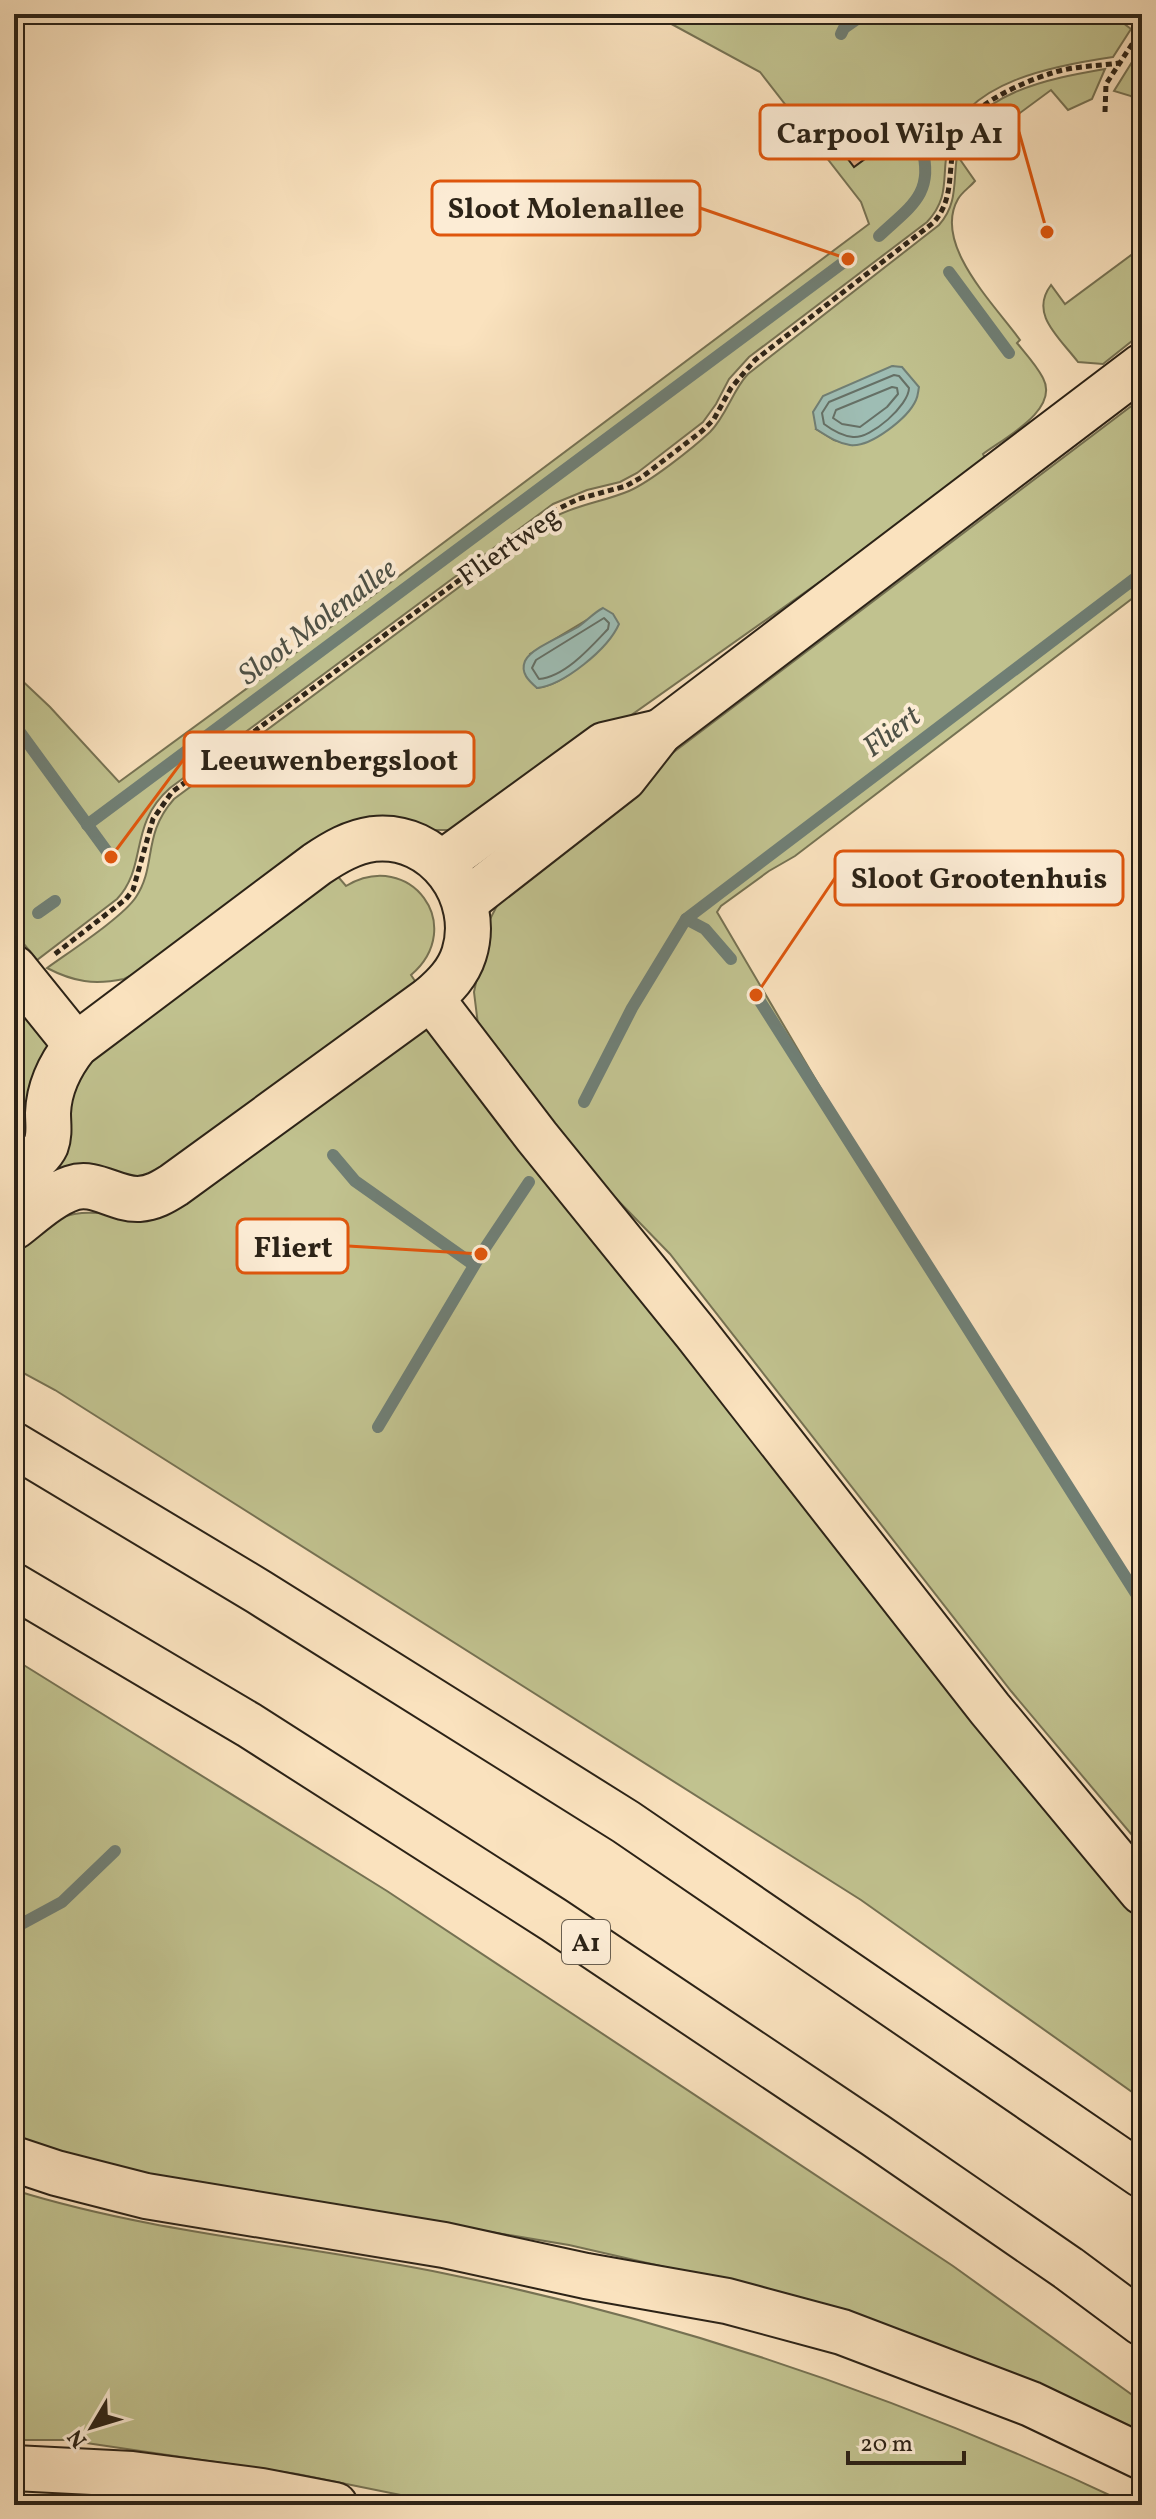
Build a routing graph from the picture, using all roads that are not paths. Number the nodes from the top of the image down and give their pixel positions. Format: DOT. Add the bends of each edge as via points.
graph roads {
  1 [pos="1142,366"];
  2 [pos="660,732"];
  3 [pos="442,863"];
  4 [pos="465,902"];
  5 [pos="18,973"];
  6 [pos="431,998"];
  7 [pos="76,1045"];
  8 [pos="35,1176"];
  9 [pos="14,1227"];
  10 [pos="14,1445"];
  11 [pos="14,1586"];
  12 [pos="1142,1892"];
  13 [pos="14,2159"];
  14 [pos="1142,2175"];
  15 [pos="1142,2323"];
  16 [pos="1142,2457"];
  17 [pos="14,2468"];
  18 [pos="335,2505"];
  1 -- 2 [label="main road"];
  2 -- 3 [label="main road" via="604,745"];
  2 -- 4 [label="main road" via="624,778"];
  3 -- 4 [label="main road"];
  3 -- 7 [label="main road" via="396,840 351,844"];
  4 -- 6 [label="main road" via="469,923 463,958 450,981"];
  5 -- 7 [label="main road"];
  6 -- 8 [label="main road" via="155,1196 122,1197"];
  6 -- 12 [label="main road" via="980,1697"];
  7 -- 8 [label="main road" via="61,1064 50,1101 49,1134"];
  8 -- 9 [label="main road"];
  10 -- 14 [label="main road" via="626,1822"];
  11 -- 15 [label="main road, A1" via="249,1725 554,1920 888,2144"];
  13 -- 16 [label="main road" via="146,2196 444,2245 727,2301 842,2332 1031,2404"];
  17 -- 18 [label="main road" via="132,2474"];
}
